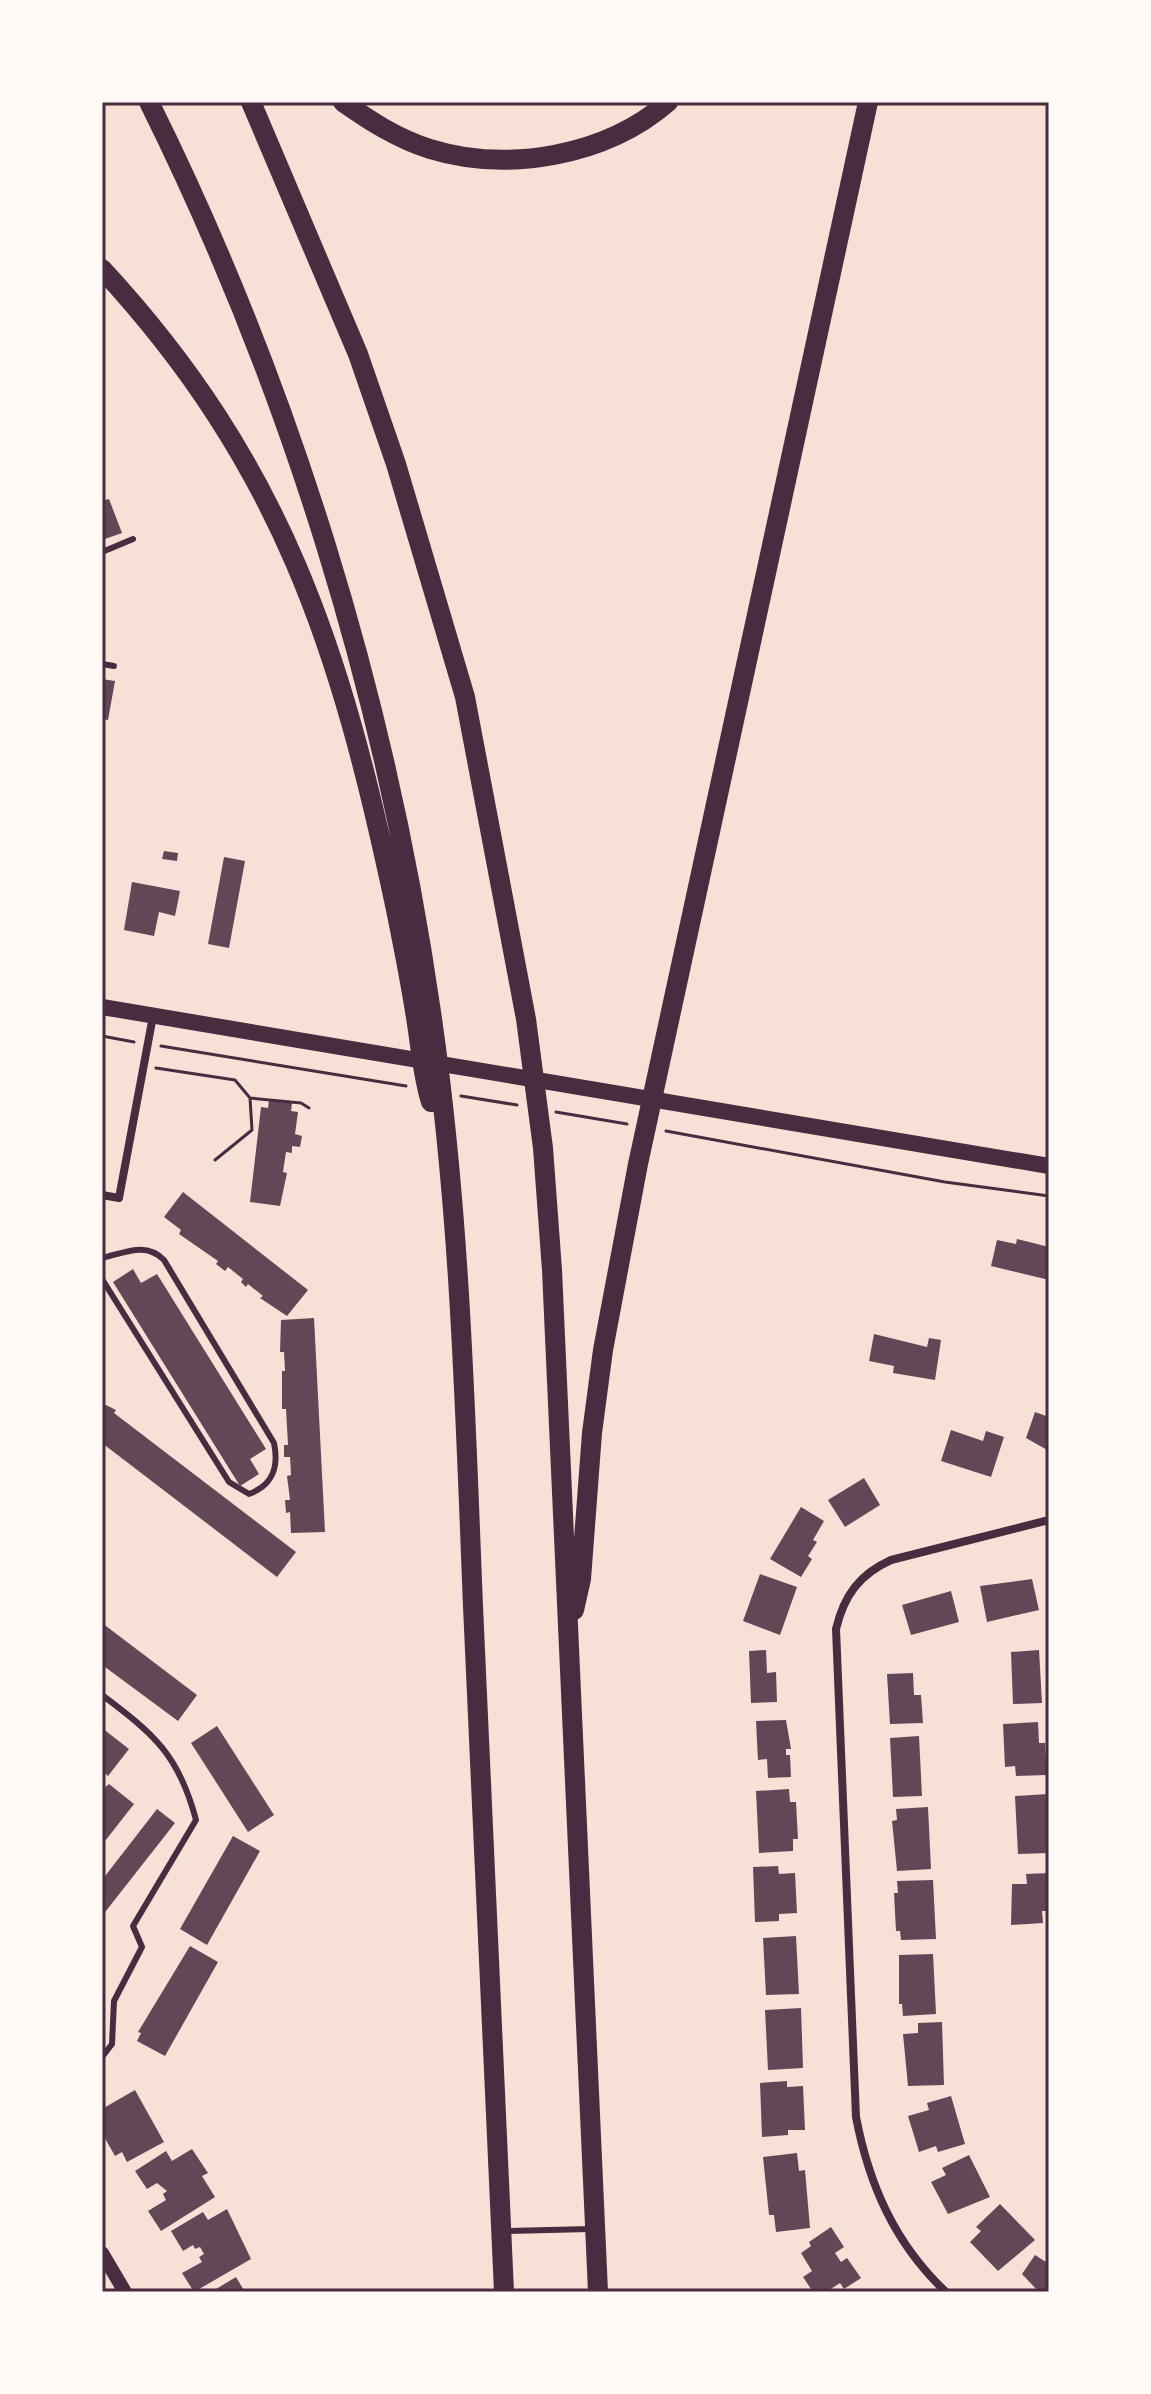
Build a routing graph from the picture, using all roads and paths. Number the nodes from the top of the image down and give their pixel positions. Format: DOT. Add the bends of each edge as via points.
graph roads {
  1 [pos="149,102"];
  2 [pos="251,102"];
  3 [pos="343,102"];
  4 [pos="668,102"];
  5 [pos="868,102"];
  6 [pos="102,269"];
  7 [pos="133,539"];
  8 [pos="102,552"];
  9 [pos="102,664"];
  10 [pos="114,666"];
  11 [pos="102,1007"];
  12 [pos="423,1008"];
  13 [pos="153,1016"];
  14 [pos="102,1036"];
  15 [pos="148,1044"];
  16 [pos="143,1067"];
  17 [pos="407,1086"];
  18 [pos="453,1094"];
  19 [pos="250,1098"];
  20 [pos="529,1107"];
  21 [pos="309,1108"];
  22 [pos="544,1110"];
  23 [pos="636,1126"];
  24 [pos="651,1129"];
  25 [pos="215,1160"];
  26 [pos="1049,1166"];
  27 [pos="102,1195"];
  28 [pos="1049,1196"];
  29 [pos="102,1258"];
  30 [pos="102,1279"];
  31 [pos="1049,1520"];
  32 [pos="567,1637"];
  33 [pos="102,1695"];
  34 [pos="102,2057"];
  35 [pos="595,2229"];
  36 [pos="502,2231"];
  37 [pos="102,2253"];
  38 [pos="125,2292"];
  39 [pos="504,2292"];
  40 [pos="598,2292"];
  41 [pos="946,2292"];
  1 -- 12 [label="highway" via="235,295 316,513 379,743 414,908"];
  2 -- 32 [label="highway" via="358,354 465,697 526,1019 543,1148"];
  3 -- 4 [label="highway" via="395,135 430,149 498,158 578,150 653,115"];
  5 -- 32 [label="highway" via="638,1164 603,1350 581,1579"];
  6 -- 12 [label="highway" via="196,381 258,479 296,560 339,675"];
  7 -- 8 [label="lane"];
  9 -- 10 [label="lane"];
  11 -- 13 [label="main road"];
  12 -- 36 [label="highway" via="430,1100 447,1129 463,1353"];
  13 -- 15 [label="street"];
  13 -- 26 [label="main road"];
  14 -- 15 [label="path"];
  15 -- 16 [label="street"];
  15 -- 17 [label="path"];
  16 -- 19 [label="path" via="235,1080"];
  16 -- 27 [label="street" via="119,1198"];
  18 -- 20 [label="path"];
  19 -- 21 [label="path"];
  19 -- 25 [label="path" via="252,1130"];
  22 -- 23 [label="path"];
  24 -- 28 [label="path"];
  29 -- 30 [label="lane" via="141,1249 164,1260 274,1443 275,1470 262,1489 249,1494 229,1482"];
  31 -- 41 [label="street" via="875,1567 849,1592 836,1629 856,2117 863,2155 888,2219 909,2252"];
  32 -- 35 [label="highway"];
  33 -- 34 [label="lane" via="154,1735 187,1784 196,1820 133,1926 142,1947 114,2001 112,2044"];
  35 -- 36 [label="lane"];
  35 -- 40 [label="highway"];
  36 -- 39 [label="highway"];
  37 -- 38 [label="street"];
}
